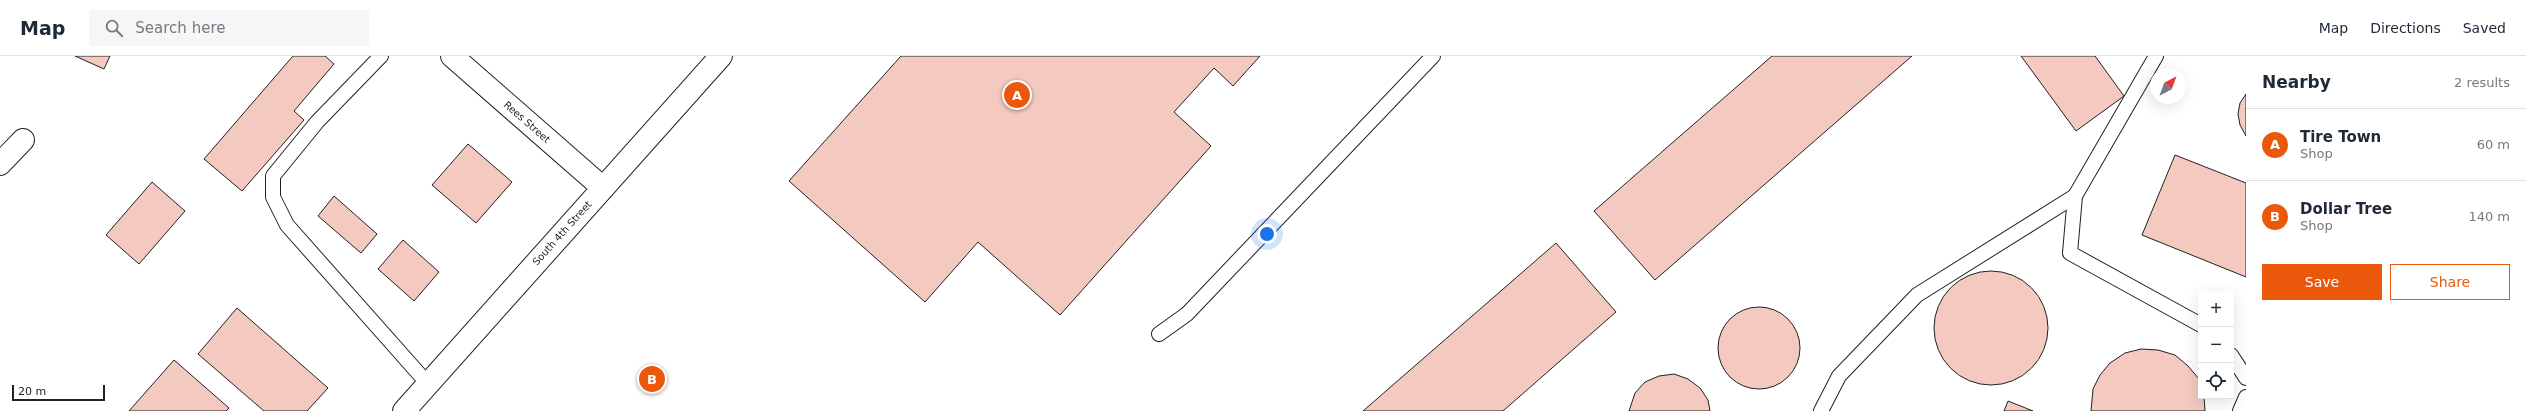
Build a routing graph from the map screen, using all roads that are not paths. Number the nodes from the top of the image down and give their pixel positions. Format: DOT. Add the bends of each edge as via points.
graph roads {
  1 [pos="381,56"];
  2 [pos="452,56"];
  3 [pos="721,56"];
  4 [pos="1433,56"];
  5 [pos="2156,56"];
  6 [pos="23,140"];
  7 [pos="0,164"];
  8 [pos="603,188"];
  9 [pos="2075,196"];
  10 [pos="2198,322"];
  11 [pos="1159,334"];
  12 [pos="2234,360"];
  13 [pos="2246,378"];
  14 [pos="428,384"];
  15 [pos="2246,397"];
  16 [pos="404,411"];
  17 [pos="1821,411"];
  18 [pos="2240,411"];
  1 -- 14 [label="lane" via="317,122 273,176 274,197 287,225"];
  2 -- 8 [label="main road, Rees Street"];
  3 -- 8 [label="main road, South 4th Street"];
  4 -- 11 [label="lane" via="1187,314"];
  5 -- 9 [label="lane"];
  6 -- 7 [label="main road"];
  8 -- 14 [label="main road, South 4th Street"];
  9 -- 10 [label="lane" via="2070,253"];
  9 -- 17 [label="lane" via="1916,295 1839,376"];
  12 -- 13 [label="lane"];
  14 -- 16 [label="main road, South 4th Street"];
  15 -- 18 [label="lane"];
}
